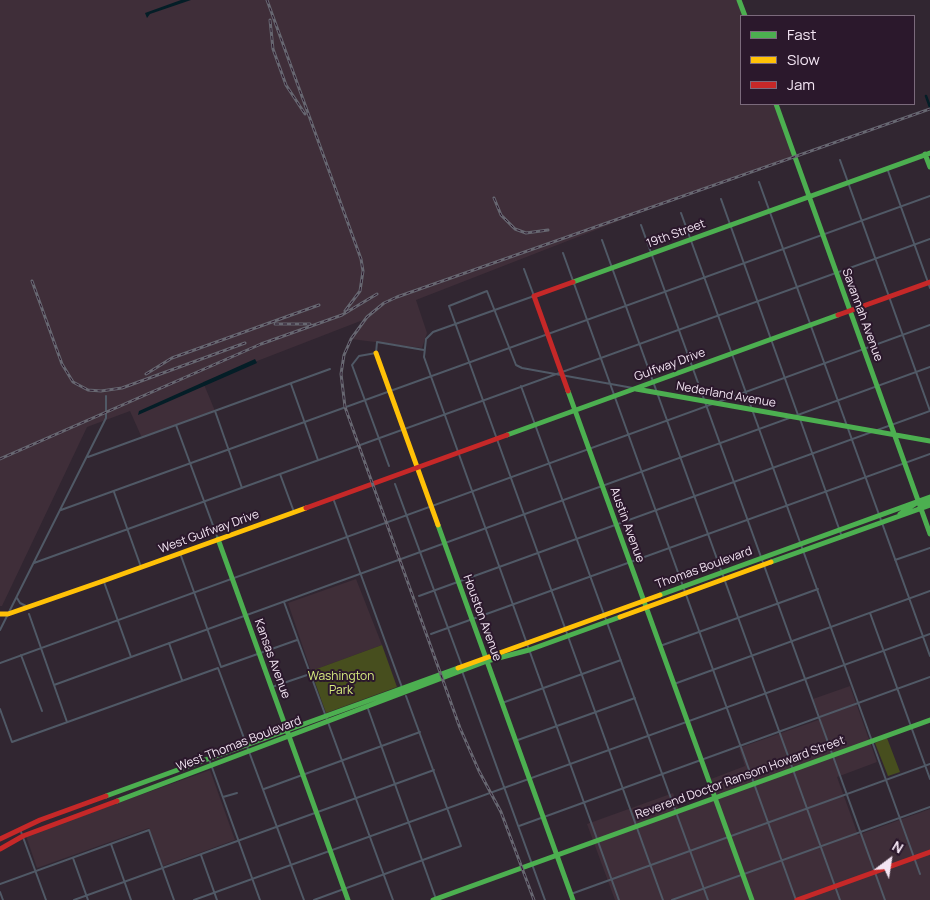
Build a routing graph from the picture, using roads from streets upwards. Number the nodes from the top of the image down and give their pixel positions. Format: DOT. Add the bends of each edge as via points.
graph roads {
  1 [pos="739,0"];
  2 [pos="745,15"];
  3 [pos="776,105"];
  4 [pos="928,153"];
  5 [pos="840,160"];
  6 [pos="930,167"];
  7 [pos="887,168"];
  8 [pos="759,182"];
  9 [pos="847,182"];
  10 [pos="808,196"];
  11 [pos="930,196"];
  12 [pos="721,199"];
  13 [pos="901,206"];
  14 [pos="769,211"];
  15 [pos="681,212"];
  16 [pos="861,220"];
  17 [pos="641,225"];
  18 [pos="730,225"];
  19 [pos="822,234"];
  20 [pos="691,239"];
  21 [pos="930,239"];
  22 [pos="602,240"];
  23 [pos="914,244"];
  24 [pos="783,249"];
  25 [pos="563,253"];
  26 [pos="651,253"];
  27 [pos="875,258"];
  28 [pos="744,263"];
  29 [pos="612,267"];
  30 [pos="524,269"];
  31 [pos="836,273"];
  32 [pos="704,277"];
  33 [pos="573,282"];
  34 [pos="929,284"];
  35 [pos="797,287"];
  36 [pos="665,291"];
  37 [pos="534,296"];
  38 [pos="889,297"];
  39 [pos="757,301"];
  40 [pos="626,305"];
  41 [pos="495,310"];
  42 [pos="850,311"];
  43 [pos="718,315"];
  44 [pos="587,320"];
  45 [pos="455,324"];
  46 [pos="810,325"];
  47 [pos="930,325"];
  48 [pos="679,330"];
  49 [pos="548,334"];
  50 [pos="903,335"];
  51 [pos="771,339"];
  52 [pos="640,344"];
  53 [pos="508,348"];
  54 [pos="863,349"];
  55 [pos="424,350"];
  56 [pos="376,353"];
  57 [pos="732,353"];
  58 [pos="600,358"];
  59 [pos="469,362"];
  60 [pos="824,363"];
  61 [pos="930,367"];
  62 [pos="693,368"];
  63 [pos="330,369"];
  64 [pos="916,372"];
  65 [pos="554,374"];
  66 [pos="562,374"];
  67 [pos="430,376"];
  68 [pos="785,377"];
  69 [pos="654,382"];
  70 [pos="291,384"];
  71 [pos="610,384"];
  72 [pos="522,386"];
  73 [pos="877,386"];
  74 [pos="635,388"];
  75 [pos="389,391"];
  76 [pos="746,392"];
  77 [pos="658,393"];
  78 [pos="106,396"];
  79 [pos="614,396"];
  80 [pos="365,400"];
  81 [pos="483,400"];
  82 [pos="838,400"];
  83 [pos="714,403"];
  84 [pos="706,404"];
  85 [pos="575,410"];
  86 [pos="752,410"];
  87 [pos="215,411"];
  88 [pos="930,411"];
  89 [pos="444,414"];
  90 [pos="798,417"];
  91 [pos="667,420"];
  92 [pos="305,422"];
  93 [pos="536,424"];
  94 [pos="176,425"];
  95 [pos="891,425"];
  96 [pos="846,427"];
  97 [pos="403,429"];
  98 [pos="759,429"];
  99 [pos="874,431"];
  100 [pos="628,434"];
  101 [pos="894,435"];
  102 [pos="379,437"];
  103 [pos="497,439"];
  104 [pos="852,440"];
  105 [pos="930,441"];
  106 [pos="720,443"];
  107 [pos="589,448"];
  108 [pos="228,449"];
  109 [pos="458,453"];
  110 [pos="812,454"];
  111 [pos="930,454"];
  112 [pos="88,457"];
  113 [pos="681,457"];
  114 [pos="318,460"];
  115 [pos="190,463"];
  116 [pos="549,463"];
  117 [pos="905,463"];
  118 [pos="389,466"];
  119 [pos="417,468"];
  120 [pos="773,468"];
  121 [pos="642,471"];
  122 [pos="280,474"];
  123 [pos="510,477"];
  124 [pos="866,478"];
  125 [pos="734,482"];
  126 [pos="396,484"];
  127 [pos="603,485"];
  128 [pos="242,488"];
  129 [pos="114,491"];
  130 [pos="471,491"];
  131 [pos="826,492"];
  132 [pos="695,496"];
  133 [pos="333,498"];
  134 [pos="930,499"];
  135 [pos="563,500"];
  136 [pos="918,501"];
  137 [pos="204,502"];
  138 [pos="930,505"];
  139 [pos="430,506"];
  140 [pos="787,506"];
  141 [pos="921,508"];
  142 [pos="61,510"];
  143 [pos="656,511"];
  144 [pos="294,512"];
  145 [pos="407,514"];
  146 [pos="524,514"];
  147 [pos="879,515"];
  148 [pos="897,517"];
  149 [pos="748,520"];
  150 [pos="882,522"];
  151 [pos="616,524"];
  152 [pos="485,528"];
  153 [pos="128,529"];
  154 [pos="840,530"];
  155 [pos="930,534"];
  156 [pos="709,535"];
  157 [pos="346,536"];
  158 [pos="842,537"];
  159 [pos="218,539"];
  160 [pos="577,539"];
  161 [pos="444,543"];
  162 [pos="801,544"];
  163 [pos="930,548"];
  164 [pos="669,549"];
  165 [pos="804,551"];
  166 [pos="420,552"];
  167 [pos="180,553"];
  168 [pos="538,553"];
  169 [pos="761,558"];
  170 [pos="895,560"];
  171 [pos="34,563"];
  172 [pos="630,563"];
  173 [pos="764,565"];
  174 [pos="142,567"];
  175 [pos="499,567"];
  176 [pos="722,572"];
  177 [pos="360,574"];
  178 [pos="591,577"];
  179 [pos="232,578"];
  180 [pos="725,579"];
  181 [pos="103,581"];
  182 [pos="458,582"];
  183 [pos="683,586"];
  184 [pos="818,589"];
  185 [pos="434,590"];
  186 [pos="552,591"];
  187 [pos="930,591"];
  188 [pos="194,592"];
  189 [pos="686,594"];
  190 [pos="419,596"];
  191 [pos="17,598"];
  192 [pos="909,598"];
  193 [pos="644,600"];
  194 [pos="284,602"];
  195 [pos="778,603"];
  196 [pos="513,606"];
  197 [pos="28,607"];
  198 [pos="646,608"];
  199 [pos="870,613"];
  200 [pos="0,614"];
  201 [pos="8,614"];
  202 [pos="29,614"];
  203 [pos="605,614"];
  204 [pos="246,616"];
  205 [pos="738,617"];
  206 [pos="117,619"];
  207 [pos="472,620"];
  208 [pos="607,622"];
  209 [pos="831,627"];
  210 [pos="448,628"];
  211 [pos="565,629"];
  212 [pos="0,630"];
  213 [pos="207,630"];
  214 [pos="699,631"];
  215 [pos="431,634"];
  216 [pos="930,634"];
  217 [pos="568,636"];
  218 [pos="923,637"];
  219 [pos="297,640"];
  220 [pos="791,641"];
  221 [pos="526,643"];
  222 [pos="169,644"];
  223 [pos="660,646"];
  224 [pos="40,647"];
  225 [pos="529,650"];
  226 [pos="884,651"];
  227 [pos="21,654"];
  228 [pos="259,654"];
  229 [pos="752,656"];
  230 [pos="930,656"];
  231 [pos="131,657"];
  232 [pos="486,659"];
  233 [pos="621,660"];
  234 [pos="0,663"];
  235 [pos="844,665"];
  236 [pos="220,667"];
  237 [pos="462,669"];
  238 [pos="713,670"];
  239 [pos="310,674"];
  240 [pos="582,674"];
  241 [pos="930,677"];
  242 [pos="805,679"];
  243 [pos="182,680"];
  244 [pos="674,684"];
  245 [pos="54,685"];
  246 [pos="272,688"];
  247 [pos="543,688"];
  248 [pos="897,689"];
  249 [pos="404,692"];
  250 [pos="766,694"];
  251 [pos="635,698"];
  252 [pos="502,703"];
  253 [pos="858,703"];
  254 [pos="367,706"];
  255 [pos="727,708"];
  256 [pos="0,709"];
  257 [pos="42,711"];
  258 [pos="595,712"];
  259 [pos="819,718"];
  260 [pos="327,719"];
  261 [pos="930,720"];
  262 [pos="67,722"];
  263 [pos="687,722"];
  264 [pos="557,726"];
  265 [pos="911,727"];
  266 [pos="420,732"];
  267 [pos="780,732"];
  268 [pos="288,733"];
  269 [pos="649,736"];
  270 [pos="516,741"];
  271 [pos="872,741"];
  272 [pos="247,744"];
  273 [pos="381,746"];
  274 [pos="740,746"];
  275 [pos="609,750"];
  276 [pos="249,751"];
  277 [pos="833,756"];
  278 [pos="701,760"];
  279 [pos="342,761"];
  280 [pos="210,762"];
  281 [pos="570,764"];
  282 [pos="930,764"];
  283 [pos="925,765"];
  284 [pos="434,770"];
  285 [pos="793,770"];
  286 [pos="662,774"];
  287 [pos="302,775"];
  288 [pos="152,779"];
  289 [pos="529,779"];
  290 [pos="930,779"];
  291 [pos="886,780"];
  292 [pos="395,784"];
  293 [pos="755,784"];
  294 [pos="155,787"];
  295 [pos="505,788"];
  296 [pos="623,788"];
  297 [pos="264,789"];
  298 [pos="237,793"];
  299 [pos="847,794"];
  300 [pos="223,797"];
  301 [pos="356,798"];
  302 [pos="715,798"];
  303 [pos="584,802"];
  304 [pos="930,807"];
  305 [pos="448,808"];
  306 [pos="807,808"];
  307 [pos="676,812"];
  308 [pos="316,813"];
  309 [pos="543,817"];
  310 [pos="900,818"];
  311 [pos="768,822"];
  312 [pos="409,823"];
  313 [pos="519,826"];
  314 [pos="637,826"];
  315 [pos="278,827"];
  316 [pos="20,829"];
  317 [pos="860,832"];
  318 [pos="23,836"];
  319 [pos="729,836"];
  320 [pos="370,837"];
  321 [pos="0,839"];
  322 [pos="598,840"];
  323 [pos="239,841"];
  324 [pos="111,844"];
  325 [pos="821,846"];
  326 [pos="0,849"];
  327 [pos="690,850"];
  328 [pos="330,851"];
  329 [pos="930,852"];
  330 [pos="201,855"];
  331 [pos="557,856"];
  332 [pos="914,857"];
  333 [pos="73,858"];
  334 [pos="782,860"];
  335 [pos="422,861"];
  336 [pos="532,864"];
  337 [pos="651,864"];
  338 [pos="291,865"];
  339 [pos="163,869"];
  340 [pos="36,871"];
  341 [pos="875,871"];
  342 [pos="743,874"];
  343 [pos="920,874"];
  344 [pos="384,875"];
  345 [pos="253,879"];
  346 [pos="611,879"];
  347 [pos="124,882"];
  348 [pos="0,884"];
  349 [pos="835,886"];
  350 [pos="704,888"];
  351 [pos="344,889"];
  352 [pos="0,892"];
  353 [pos="214,893"];
  354 [pos="571,894"];
  355 [pos="87,896"];
  356 [pos="438,899"];
  357 [pos="3,900"];
  358 [pos="46,900"];
  359 [pos="74,900"];
  360 [pos="88,900"];
  361 [pos="131,900"];
  362 [pos="174,900"];
  363 [pos="194,900"];
  364 [pos="217,900"];
  365 [pos="260,900"];
  366 [pos="304,900"];
  367 [pos="314,900"];
  368 [pos="348,900"];
  369 [pos="393,900"];
  370 [pos="545,900"];
  371 [pos="573,900"];
  372 [pos="619,900"];
  373 [pos="664,900"];
  374 [pos="672,900"];
  375 [pos="708,900"];
  376 [pos="752,900"];
  377 [pos="797,900"];
  378 [pos="840,900"];
  379 [pos="885,900"];
  1 -- 2 [label="street"];
  3 -- 10 [label="street, Savannah Avenue"];
  4 -- 6 [label="street"];
  4 -- 7 [label="street, 19th Street"];
  5 -- 9 [label="street"];
  7 -- 9 [label="street, 19th Street"];
  7 -- 13 [label="street"];
  8 -- 14 [label="street"];
  9 -- 10 [label="street, 19th Street"];
  9 -- 16 [label="street"];
  10 -- 14 [label="street, 19th Street"];
  10 -- 19 [label="street, Savannah Avenue"];
  11 -- 13 [label="street"];
  12 -- 18 [label="street"];
  13 -- 16 [label="street"];
  13 -- 23 [label="street"];
  14 -- 18 [label="street, 19th Street"];
  14 -- 24 [label="street"];
  15 -- 20 [label="street"];
  16 -- 19 [label="street"];
  16 -- 27 [label="street"];
  17 -- 26 [label="street"];
  18 -- 20 [label="street, 19th Street"];
  18 -- 28 [label="street"];
  19 -- 24 [label="street"];
  19 -- 31 [label="street, Savannah Avenue"];
  20 -- 26 [label="street, 19th Street"];
  20 -- 32 [label="street"];
  21 -- 23 [label="street"];
  22 -- 29 [label="street"];
  23 -- 27 [label="street"];
  23 -- 34 [label="street"];
  24 -- 28 [label="street"];
  24 -- 35 [label="street"];
  25 -- 33 [label="street"];
  26 -- 29 [label="street, 19th Street"];
  26 -- 36 [label="street"];
  27 -- 31 [label="street"];
  27 -- 38 [label="street"];
  28 -- 32 [label="street"];
  28 -- 39 [label="street"];
  29 -- 33 [label="street, 19th Street"];
  29 -- 40 [label="street"];
  30 -- 37 [label="street, Austin Avenue"];
  31 -- 35 [label="street"];
  31 -- 42 [label="street, Savannah Avenue"];
  32 -- 36 [label="street"];
  32 -- 43 [label="street"];
  33 -- 37 [label="street, 19th Street"];
  33 -- 44 [label="street"];
  34 -- 38 [label="street, Gulfway Drive"];
  35 -- 39 [label="street"];
  35 -- 46 [label="street"];
  36 -- 40 [label="street"];
  36 -- 48 [label="street"];
  37 -- 41 [label="street, 19th Street"];
  37 -- 49 [label="street, Austin Avenue"];
  38 -- 42 [label="street, Gulfway Drive"];
  38 -- 50 [label="street"];
  39 -- 43 [label="street"];
  39 -- 51 [label="street"];
  40 -- 44 [label="street"];
  40 -- 52 [label="street"];
  41 -- 45 [label="street, 19th Street"];
  41 -- 45 [label="street" via="487,291 449,306"];
  41 -- 53 [label="street"];
  42 -- 46 [label="street, Gulfway Drive"];
  42 -- 54 [label="street, Savannah Avenue"];
  43 -- 48 [label="street"];
  43 -- 57 [label="street"];
  44 -- 49 [label="street"];
  44 -- 58 [label="street"];
  45 -- 55 [label="street, 19th Street" via="428,334"];
  45 -- 59 [label="street"];
  46 -- 51 [label="street, Gulfway Drive"];
  46 -- 60 [label="street"];
  47 -- 50 [label="street"];
  48 -- 52 [label="street"];
  48 -- 62 [label="street"];
  49 -- 53 [label="street"];
  49 -- 66 [label="street, Austin Avenue"];
  50 -- 54 [label="street"];
  50 -- 64 [label="street"];
  51 -- 57 [label="street, Gulfway Drive"];
  51 -- 68 [label="street"];
  52 -- 58 [label="street"];
  52 -- 69 [label="street"];
  53 -- 59 [label="street"];
  53 -- 65 [label="street, Nederland Avenue" via="519,367"];
  54 -- 60 [label="street"];
  54 -- 73 [label="street, Savannah Avenue"];
  55 -- 56 [label="street, Houston Avenue" via="377,342"];
  55 -- 67 [label="street"];
  56 -- 75 [label="street, Houston Avenue"];
  56 -- 80 [label="street" via="359,356 352,364"];
  57 -- 62 [label="street, Gulfway Drive"];
  57 -- 76 [label="street"];
  58 -- 66 [label="street"];
  58 -- 71 [label="street"];
  59 -- 67 [label="street"];
  59 -- 81 [label="street"];
  60 -- 68 [label="street"];
  60 -- 82 [label="street"];
  61 -- 64 [label="street"];
  62 -- 69 [label="street, Gulfway Drive"];
  62 -- 84 [label="street"];
  63 -- 70 [label="street"];
  64 -- 73 [label="street"];
  64 -- 88 [label="street"];
  65 -- 66 [label="street, Nederland Avenue"];
  65 -- 72 [label="street"];
  66 -- 71 [label="street, Nederland Avenue"];
  66 -- 85 [label="street, Austin Avenue"];
  67 -- 75 [label="street"];
  67 -- 89 [label="street"];
  68 -- 76 [label="street"];
  68 -- 90 [label="street"];
  69 -- 74 [label="street, Gulfway Drive"];
  69 -- 77 [label="street"];
  70 -- 87 [label="street"];
  70 -- 92 [label="street"];
  71 -- 74 [label="street, Nederland Avenue"];
  71 -- 79 [label="street"];
  72 -- 81 [label="street"];
  72 -- 93 [label="street"];
  73 -- 82 [label="street"];
  73 -- 95 [label="street, Savannah Avenue"];
  74 -- 77 [label="street, Nederland Avenue"];
  74 -- 79 [label="street, Gulfway Drive"];
  75 -- 80 [label="street"];
  75 -- 97 [label="street, Houston Avenue"];
  76 -- 83 [label="street"];
  76 -- 86 [label="street"];
  77 -- 84 [label="street, Nederland Avenue"];
  77 -- 91 [label="street"];
  78 -- 112 [label="street" via="106,418"];
  79 -- 85 [label="street, Gulfway Drive"];
  79 -- 100 [label="street"];
  80 -- 92 [label="street"];
  80 -- 102 [label="street"];
  81 -- 89 [label="street"];
  81 -- 103 [label="street"];
  82 -- 90 [label="street"];
  82 -- 96 [label="street"];
  83 -- 84 [label="street, Nederland Avenue"];
  83 -- 86 [label="street, Nederland Avenue"];
  84 -- 91 [label="street"];
  84 -- 106 [label="street"];
  85 -- 93 [label="street, Gulfway Drive"];
  85 -- 107 [label="street, Austin Avenue"];
  86 -- 90 [label="street, Nederland Avenue"];
  86 -- 98 [label="street"];
  87 -- 94 [label="street"];
  87 -- 108 [label="street"];
  88 -- 95 [label="street"];
  89 -- 97 [label="street"];
  89 -- 109 [label="street"];
  90 -- 96 [label="street, Nederland Avenue"];
  90 -- 98 [label="street"];
  90 -- 110 [label="street"];
  91 -- 100 [label="street"];
  91 -- 113 [label="street"];
  92 -- 108 [label="street"];
  92 -- 114 [label="street"];
  93 -- 103 [label="street, Gulfway Drive"];
  93 -- 116 [label="street"];
  94 -- 112 [label="street"];
  94 -- 115 [label="street, Kansas Avenue"];
  95 -- 99 [label="street"];
  95 -- 101 [label="street, Savannah Avenue"];
  96 -- 99 [label="street, Nederland Avenue"];
  96 -- 104 [label="street"];
  97 -- 102 [label="street"];
  97 -- 119 [label="street, Houston Avenue"];
  98 -- 106 [label="street"];
  98 -- 120 [label="street"];
  99 -- 101 [label="street, Nederland Avenue"];
  99 -- 104 [label="street"];
  100 -- 107 [label="street"];
  100 -- 121 [label="street"];
  101 -- 105 [label="street, Nederland Avenue"];
  101 -- 117 [label="street, Savannah Avenue"];
  102 -- 114 [label="street"];
  102 -- 118 [label="street"];
  103 -- 109 [label="street, Gulfway Drive"];
  103 -- 123 [label="street"];
  104 -- 110 [label="street"];
  104 -- 124 [label="street"];
  106 -- 113 [label="street"];
  106 -- 125 [label="street"];
  107 -- 116 [label="street"];
  107 -- 127 [label="street, Austin Avenue"];
  108 -- 115 [label="street"];
  108 -- 128 [label="street"];
  109 -- 119 [label="street, Gulfway Drive"];
  109 -- 130 [label="street"];
  110 -- 120 [label="street"];
  110 -- 131 [label="street"];
  111 -- 117 [label="street"];
  112 -- 142 [label="street"];
  113 -- 121 [label="street"];
  113 -- 132 [label="street"];
  114 -- 122 [label="street"];
  115 -- 129 [label="street"];
  115 -- 137 [label="street, Kansas Avenue"];
  116 -- 123 [label="street"];
  116 -- 135 [label="street"];
  117 -- 124 [label="street"];
  117 -- 136 [label="street, Savannah Avenue"];
  119 -- 133 [label="street, West Gulfway Drive"];
  119 -- 139 [label="street, Houston Avenue"];
  120 -- 125 [label="street"];
  120 -- 140 [label="street"];
  121 -- 127 [label="street"];
  121 -- 143 [label="street"];
  122 -- 128 [label="street"];
  122 -- 144 [label="street"];
  123 -- 130 [label="street"];
  123 -- 146 [label="street"];
  124 -- 131 [label="street"];
  124 -- 147 [label="street"];
  125 -- 132 [label="street"];
  125 -- 149 [label="street"];
  126 -- 145 [label="street"];
  127 -- 135 [label="street"];
  127 -- 151 [label="street, Austin Avenue"];
  128 -- 137 [label="street"];
  129 -- 142 [label="street"];
  129 -- 153 [label="street"];
  130 -- 139 [label="street"];
  130 -- 152 [label="street"];
  131 -- 140 [label="street"];
  131 -- 154 [label="street"];
  132 -- 143 [label="street"];
  132 -- 156 [label="street"];
  133 -- 144 [label="street, West Gulfway Drive"];
  133 -- 157 [label="street"];
  134 -- 136 [label="street, Thomas Boulevard"];
  134 -- 141 [label="street"];
  135 -- 146 [label="street"];
  135 -- 160 [label="street"];
  136 -- 141 [label="street, Savannah Avenue"];
  136 -- 147 [label="street, Thomas Boulevard"];
  136 -- 148 [label="street"];
  137 -- 153 [label="street"];
  137 -- 159 [label="street, Kansas Avenue"];
  138 -- 141 [label="street, Thomas Boulevard"];
  139 -- 145 [label="street"];
  139 -- 161 [label="street, Houston Avenue"];
  140 -- 149 [label="street"];
  140 -- 162 [label="street"];
  141 -- 148 [label="street, Thomas Boulevard"];
  141 -- 155 [label="street, Savannah Avenue"];
  142 -- 171 [label="street"];
  143 -- 151 [label="street"];
  143 -- 164 [label="street"];
  144 -- 159 [label="street, West Gulfway Drive"];
  145 -- 157 [label="street"];
  145 -- 166 [label="street"];
  146 -- 152 [label="street"];
  146 -- 168 [label="street"];
  147 -- 150 [label="street"];
  147 -- 154 [label="street, Thomas Boulevard"];
  148 -- 150 [label="street, Thomas Boulevard"];
  149 -- 156 [label="street"];
  149 -- 169 [label="street"];
  150 -- 158 [label="street, Thomas Boulevard"];
  150 -- 170 [label="street"];
  151 -- 160 [label="street"];
  151 -- 172 [label="street, Austin Avenue"];
  152 -- 161 [label="street"];
  152 -- 175 [label="street"];
  153 -- 171 [label="street"];
  153 -- 174 [label="street"];
  154 -- 158 [label="street"];
  154 -- 162 [label="street, Thomas Boulevard"];
  156 -- 164 [label="street"];
  156 -- 176 [label="street"];
  157 -- 177 [label="street"];
  157 -- 179 [label="street"];
  158 -- 165 [label="street, Thomas Boulevard"];
  159 -- 167 [label="street, West Gulfway Drive"];
  159 -- 179 [label="street, Kansas Avenue"];
  160 -- 168 [label="street"];
  160 -- 178 [label="street"];
  161 -- 166 [label="street"];
  161 -- 182 [label="street, Houston Avenue"];
  162 -- 165 [label="street"];
  162 -- 169 [label="street, Thomas Boulevard"];
  163 -- 170 [label="street"];
  164 -- 172 [label="street"];
  164 -- 183 [label="street"];
  165 -- 173 [label="street, Thomas Boulevard"];
  165 -- 184 [label="street"];
  166 -- 177 [label="street"];
  166 -- 185 [label="street"];
  167 -- 174 [label="street, West Gulfway Drive"];
  167 -- 188 [label="street"];
  168 -- 175 [label="street"];
  168 -- 186 [label="street"];
  169 -- 173 [label="street"];
  169 -- 176 [label="street, Thomas Boulevard"];
  170 -- 192 [label="street"];
  171 -- 191 [label="street"];
  172 -- 178 [label="street"];
  172 -- 193 [label="street, Austin Avenue"];
  173 -- 180 [label="street, Thomas Boulevard"];
  173 -- 195 [label="street"];
  174 -- 181 [label="street, West Gulfway Drive"];
  175 -- 182 [label="street"];
  175 -- 196 [label="street"];
  176 -- 180 [label="street"];
  176 -- 183 [label="street, Thomas Boulevard"];
  177 -- 194 [label="street"];
  177 -- 249 [label="street"];
  178 -- 186 [label="street"];
  178 -- 203 [label="street"];
  179 -- 188 [label="street"];
  179 -- 204 [label="street, Kansas Avenue"];
  180 -- 189 [label="street, Thomas Boulevard"];
  180 -- 205 [label="street"];
  181 -- 197 [label="street, West Gulfway Drive"];
  181 -- 206 [label="street"];
  182 -- 185 [label="street"];
  182 -- 207 [label="street, Houston Avenue"];
  183 -- 189 [label="street"];
  183 -- 193 [label="street, Thomas Boulevard"];
  184 -- 195 [label="street"];
  184 -- 209 [label="street"];
  185 -- 190 [label="street"];
  185 -- 210 [label="street"];
  186 -- 196 [label="street"];
  186 -- 211 [label="street"];
  187 -- 192 [label="street"];
  188 -- 206 [label="street"];
  188 -- 213 [label="street"];
  189 -- 198 [label="street, Thomas Boulevard"];
  189 -- 214 [label="street"];
  191 -- 197 [label="street"];
  191 -- 201 [label="street"];
  192 -- 199 [label="street"];
  192 -- 218 [label="street"];
  193 -- 198 [label="street, Austin Avenue"];
  193 -- 203 [label="street, Thomas Boulevard"];
  194 -- 204 [label="street"];
  194 -- 219 [label="street"];
  195 -- 205 [label="street"];
  195 -- 220 [label="street"];
  196 -- 207 [label="street"];
  196 -- 221 [label="street"];
  197 -- 201 [label="street, West Gulfway Drive"];
  198 -- 208 [label="street, Thomas Boulevard"];
  198 -- 223 [label="street, Austin Avenue"];
  199 -- 209 [label="street"];
  199 -- 226 [label="street"];
  200 -- 201 [label="street, West Gulfway Drive"];
  201 -- 212 [label="street"];
  202 -- 224 [label="street"];
  203 -- 208 [label="street"];
  203 -- 211 [label="street, Thomas Boulevard"];
  204 -- 213 [label="street"];
  204 -- 228 [label="street, Kansas Avenue"];
  205 -- 214 [label="street"];
  205 -- 229 [label="street"];
  206 -- 224 [label="street"];
  206 -- 231 [label="street"];
  207 -- 210 [label="street"];
  207 -- 232 [label="street, Houston Avenue"];
  208 -- 217 [label="street, Thomas Boulevard"];
  208 -- 233 [label="street"];
  209 -- 220 [label="street"];
  209 -- 235 [label="street"];
  210 -- 215 [label="street"];
  210 -- 237 [label="street"];
  211 -- 217 [label="street"];
  211 -- 221 [label="street, Thomas Boulevard"];
  213 -- 222 [label="street"];
  213 -- 236 [label="street"];
  214 -- 223 [label="street"];
  214 -- 238 [label="street"];
  216 -- 218 [label="street"];
  217 -- 225 [label="street, Thomas Boulevard"];
  217 -- 240 [label="street"];
  218 -- 226 [label="street"];
  218 -- 230 [label="street"];
  219 -- 228 [label="street"];
  219 -- 239 [label="street"];
  220 -- 229 [label="street"];
  220 -- 242 [label="street"];
  221 -- 225 [label="street"];
  221 -- 232 [label="street, Thomas Boulevard"];
  222 -- 231 [label="street"];
  222 -- 243 [label="street"];
  223 -- 244 [label="street, Austin Avenue"];
  224 -- 227 [label="street"];
  224 -- 245 [label="street"];
  225 -- 232 [label="street, Thomas Boulevard"];
  225 -- 247 [label="street"];
  226 -- 235 [label="street"];
  226 -- 248 [label="street"];
  227 -- 234 [label="street"];
  227 -- 257 [label="street"];
  228 -- 236 [label="street"];
  228 -- 246 [label="street, Kansas Avenue"];
  229 -- 238 [label="street"];
  229 -- 250 [label="street"];
  231 -- 245 [label="street"];
  232 -- 237 [label="street, West Thomas Boulevard"];
  232 -- 252 [label="street, Houston Avenue"];
  233 -- 240 [label="street"];
  233 -- 251 [label="street"];
  235 -- 242 [label="street"];
  235 -- 253 [label="street"];
  236 -- 243 [label="street"];
  236 -- 272 [label="street"];
  237 -- 249 [label="street, West Thomas Boulevard"];
  237 -- 295 [label="street"];
  238 -- 244 [label="street"];
  238 -- 255 [label="street"];
  239 -- 246 [label="street"];
  239 -- 260 [label="street"];
  240 -- 247 [label="street"];
  240 -- 258 [label="street"];
  241 -- 248 [label="street"];
  242 -- 250 [label="street"];
  242 -- 259 [label="street"];
  243 -- 262 [label="street"];
  244 -- 263 [label="street, Austin Avenue"];
  245 -- 262 [label="street"];
  246 -- 268 [label="street, Kansas Avenue"];
  247 -- 252 [label="street"];
  247 -- 264 [label="street"];
  248 -- 253 [label="street"];
  248 -- 265 [label="street"];
  249 -- 254 [label="street, West Thomas Boulevard"];
  249 -- 260 [label="street, West Thomas Boulevard"];
  249 -- 266 [label="street"];
  250 -- 255 [label="street"];
  250 -- 267 [label="street"];
  251 -- 258 [label="street"];
  251 -- 269 [label="street"];
  252 -- 270 [label="street, Houston Avenue"];
  253 -- 259 [label="street"];
  253 -- 271 [label="street"];
  254 -- 260 [label="street, West Thomas Boulevard"];
  254 -- 273 [label="street"];
  255 -- 263 [label="street"];
  255 -- 274 [label="street"];
  256 -- 262 [label="street" via="12,742"];
  258 -- 264 [label="street"];
  258 -- 275 [label="street"];
  259 -- 267 [label="street"];
  259 -- 277 [label="street"];
  260 -- 268 [label="street, West Thomas Boulevard"];
  260 -- 279 [label="street"];
  261 -- 265 [label="street, Reverend Doctor Ransom Howard Street"];
  263 -- 269 [label="street"];
  263 -- 278 [label="street, Austin Avenue"];
  264 -- 270 [label="street"];
  264 -- 281 [label="street"];
  265 -- 271 [label="street, Reverend Doctor Ransom Howard Street"];
  265 -- 283 [label="street"];
  266 -- 273 [label="street"];
  266 -- 284 [label="street"];
  267 -- 274 [label="street"];
  267 -- 285 [label="street"];
  268 -- 272 [label="street, West Thomas Boulevard"];
  268 -- 276 [label="street, West Thomas Boulevard"];
  268 -- 287 [label="street, Kansas Avenue"];
  269 -- 275 [label="street"];
  269 -- 286 [label="street"];
  270 -- 289 [label="street, Houston Avenue"];
  271 -- 277 [label="street, Reverend Doctor Ransom Howard Street"];
  271 -- 291 [label="street"];
  272 -- 276 [label="street"];
  272 -- 280 [label="street, West Thomas Boulevard"];
  273 -- 279 [label="street"];
  273 -- 292 [label="street"];
  274 -- 278 [label="street"];
  274 -- 293 [label="street"];
  275 -- 281 [label="street"];
  275 -- 296 [label="street"];
  276 -- 280 [label="street, West Thomas Boulevard"];
  276 -- 297 [label="street"];
  277 -- 285 [label="street, Reverend Doctor Ransom Howard Street"];
  277 -- 299 [label="street"];
  278 -- 286 [label="street"];
  278 -- 302 [label="street, Austin Avenue"];
  279 -- 287 [label="street"];
  279 -- 301 [label="street"];
  280 -- 288 [label="street, West Thomas Boulevard"];
  280 -- 294 [label="street, West Thomas Boulevard"];
  280 -- 300 [label="street"];
  281 -- 289 [label="street"];
  281 -- 303 [label="street"];
  282 -- 283 [label="street"];
  283 -- 290 [label="street"];
  283 -- 291 [label="street"];
  284 -- 292 [label="street"];
  284 -- 305 [label="street"];
  285 -- 293 [label="street, Reverend Doctor Ransom Howard Street"];
  285 -- 306 [label="street"];
  286 -- 296 [label="street"];
  286 -- 307 [label="street"];
  287 -- 297 [label="street"];
  287 -- 308 [label="street, Kansas Avenue"];
  288 -- 294 [label="street"];
  288 -- 316 [label="street, West Thomas Boulevard"];
  289 -- 295 [label="street"];
  289 -- 309 [label="street, Houston Avenue"];
  291 -- 299 [label="street"];
  291 -- 310 [label="street"];
  292 -- 301 [label="street"];
  292 -- 312 [label="street"];
  293 -- 302 [label="street, Reverend Doctor Ransom Howard Street"];
  293 -- 311 [label="street"];
  294 -- 318 [label="street, West Thomas Boulevard"];
  295 -- 305 [label="street"];
  295 -- 313 [label="street"];
  296 -- 303 [label="street"];
  296 -- 314 [label="street"];
  297 -- 315 [label="street"];
  298 -- 300 [label="street"];
  299 -- 306 [label="street"];
  299 -- 317 [label="street"];
  300 -- 323 [label="street"];
  301 -- 308 [label="street"];
  301 -- 320 [label="street"];
  302 -- 307 [label="street, Reverend Doctor Ransom Howard Street"];
  302 -- 319 [label="street, Austin Avenue"];
  303 -- 309 [label="street"];
  303 -- 322 [label="street"];
  304 -- 310 [label="street"];
  305 -- 312 [label="street"];
  305 -- 335 [label="street" via="460,846"];
  306 -- 311 [label="street"];
  306 -- 325 [label="street"];
  307 -- 314 [label="street, Reverend Doctor Ransom Howard Street"];
  307 -- 327 [label="street"];
  308 -- 315 [label="street"];
  308 -- 328 [label="street, Kansas Avenue"];
  309 -- 313 [label="street"];
  309 -- 331 [label="street, Houston Avenue"];
  310 -- 317 [label="street"];
  310 -- 332 [label="street"];
  311 -- 319 [label="street"];
  311 -- 334 [label="street"];
  312 -- 320 [label="street"];
  312 -- 335 [label="street"];
  313 -- 336 [label="street"];
  314 -- 322 [label="street, Reverend Doctor Ransom Howard Street"];
  314 -- 337 [label="street"];
  315 -- 323 [label="street"];
  315 -- 338 [label="street"];
  316 -- 318 [label="street"];
  316 -- 321 [label="street, West Thomas Boulevard"];
  317 -- 325 [label="street"];
  317 -- 341 [label="street"];
  318 -- 326 [label="street, West Thomas Boulevard"];
  318 -- 340 [label="street"];
  319 -- 327 [label="street"];
  319 -- 342 [label="street, Austin Avenue"];
  320 -- 328 [label="street"];
  320 -- 344 [label="street"];
  322 -- 331 [label="street, Reverend Doctor Ransom Howard Street"];
  322 -- 346 [label="street"];
  323 -- 330 [label="street"];
  323 -- 345 [label="street"];
  324 -- 333 [label="street"];
  324 -- 339 [label="street" via="149,830"];
  324 -- 347 [label="street"];
  325 -- 334 [label="street"];
  325 -- 349 [label="street"];
  327 -- 337 [label="street"];
  327 -- 350 [label="street"];
  328 -- 338 [label="street"];
  328 -- 351 [label="street, Kansas Avenue"];
  329 -- 332 [label="street"];
  330 -- 339 [label="street"];
  330 -- 353 [label="street"];
  331 -- 336 [label="street, Reverend Doctor Ransom Howard Street"];
  331 -- 354 [label="street, Houston Avenue"];
  332 -- 341 [label="street"];
  332 -- 343 [label="street"];
  333 -- 340 [label="street"];
  333 -- 355 [label="street"];
  334 -- 342 [label="street"];
  334 -- 377 [label="street"];
  335 -- 344 [label="street"];
  335 -- 356 [label="street"];
  336 -- 356 [label="street, Reverend Doctor Ransom Howard Street"];
  336 -- 370 [label="street"];
  337 -- 346 [label="street"];
  337 -- 373 [label="street"];
  338 -- 345 [label="street"];
  338 -- 366 [label="street"];
  339 -- 347 [label="street"];
  339 -- 362 [label="street"];
  340 -- 348 [label="street"];
  340 -- 358 [label="street"];
  341 -- 349 [label="street"];
  341 -- 379 [label="street"];
  342 -- 350 [label="street"];
  342 -- 376 [label="street, Austin Avenue"];
  344 -- 351 [label="street"];
  344 -- 369 [label="street"];
  345 -- 353 [label="street"];
  345 -- 365 [label="street"];
  346 -- 354 [label="street"];
  346 -- 372 [label="street"];
  347 -- 355 [label="street"];
  347 -- 361 [label="street"];
  349 -- 377 [label="street"];
  349 -- 378 [label="street"];
  350 -- 374 [label="street"];
  350 -- 375 [label="street"];
  351 -- 367 [label="street"];
  351 -- 368 [label="street, Kansas Avenue"];
  352 -- 357 [label="street"];
  353 -- 363 [label="street"];
  353 -- 364 [label="street"];
  354 -- 371 [label="street, Houston Avenue"];
  355 -- 359 [label="street"];
  355 -- 360 [label="street"];
}
